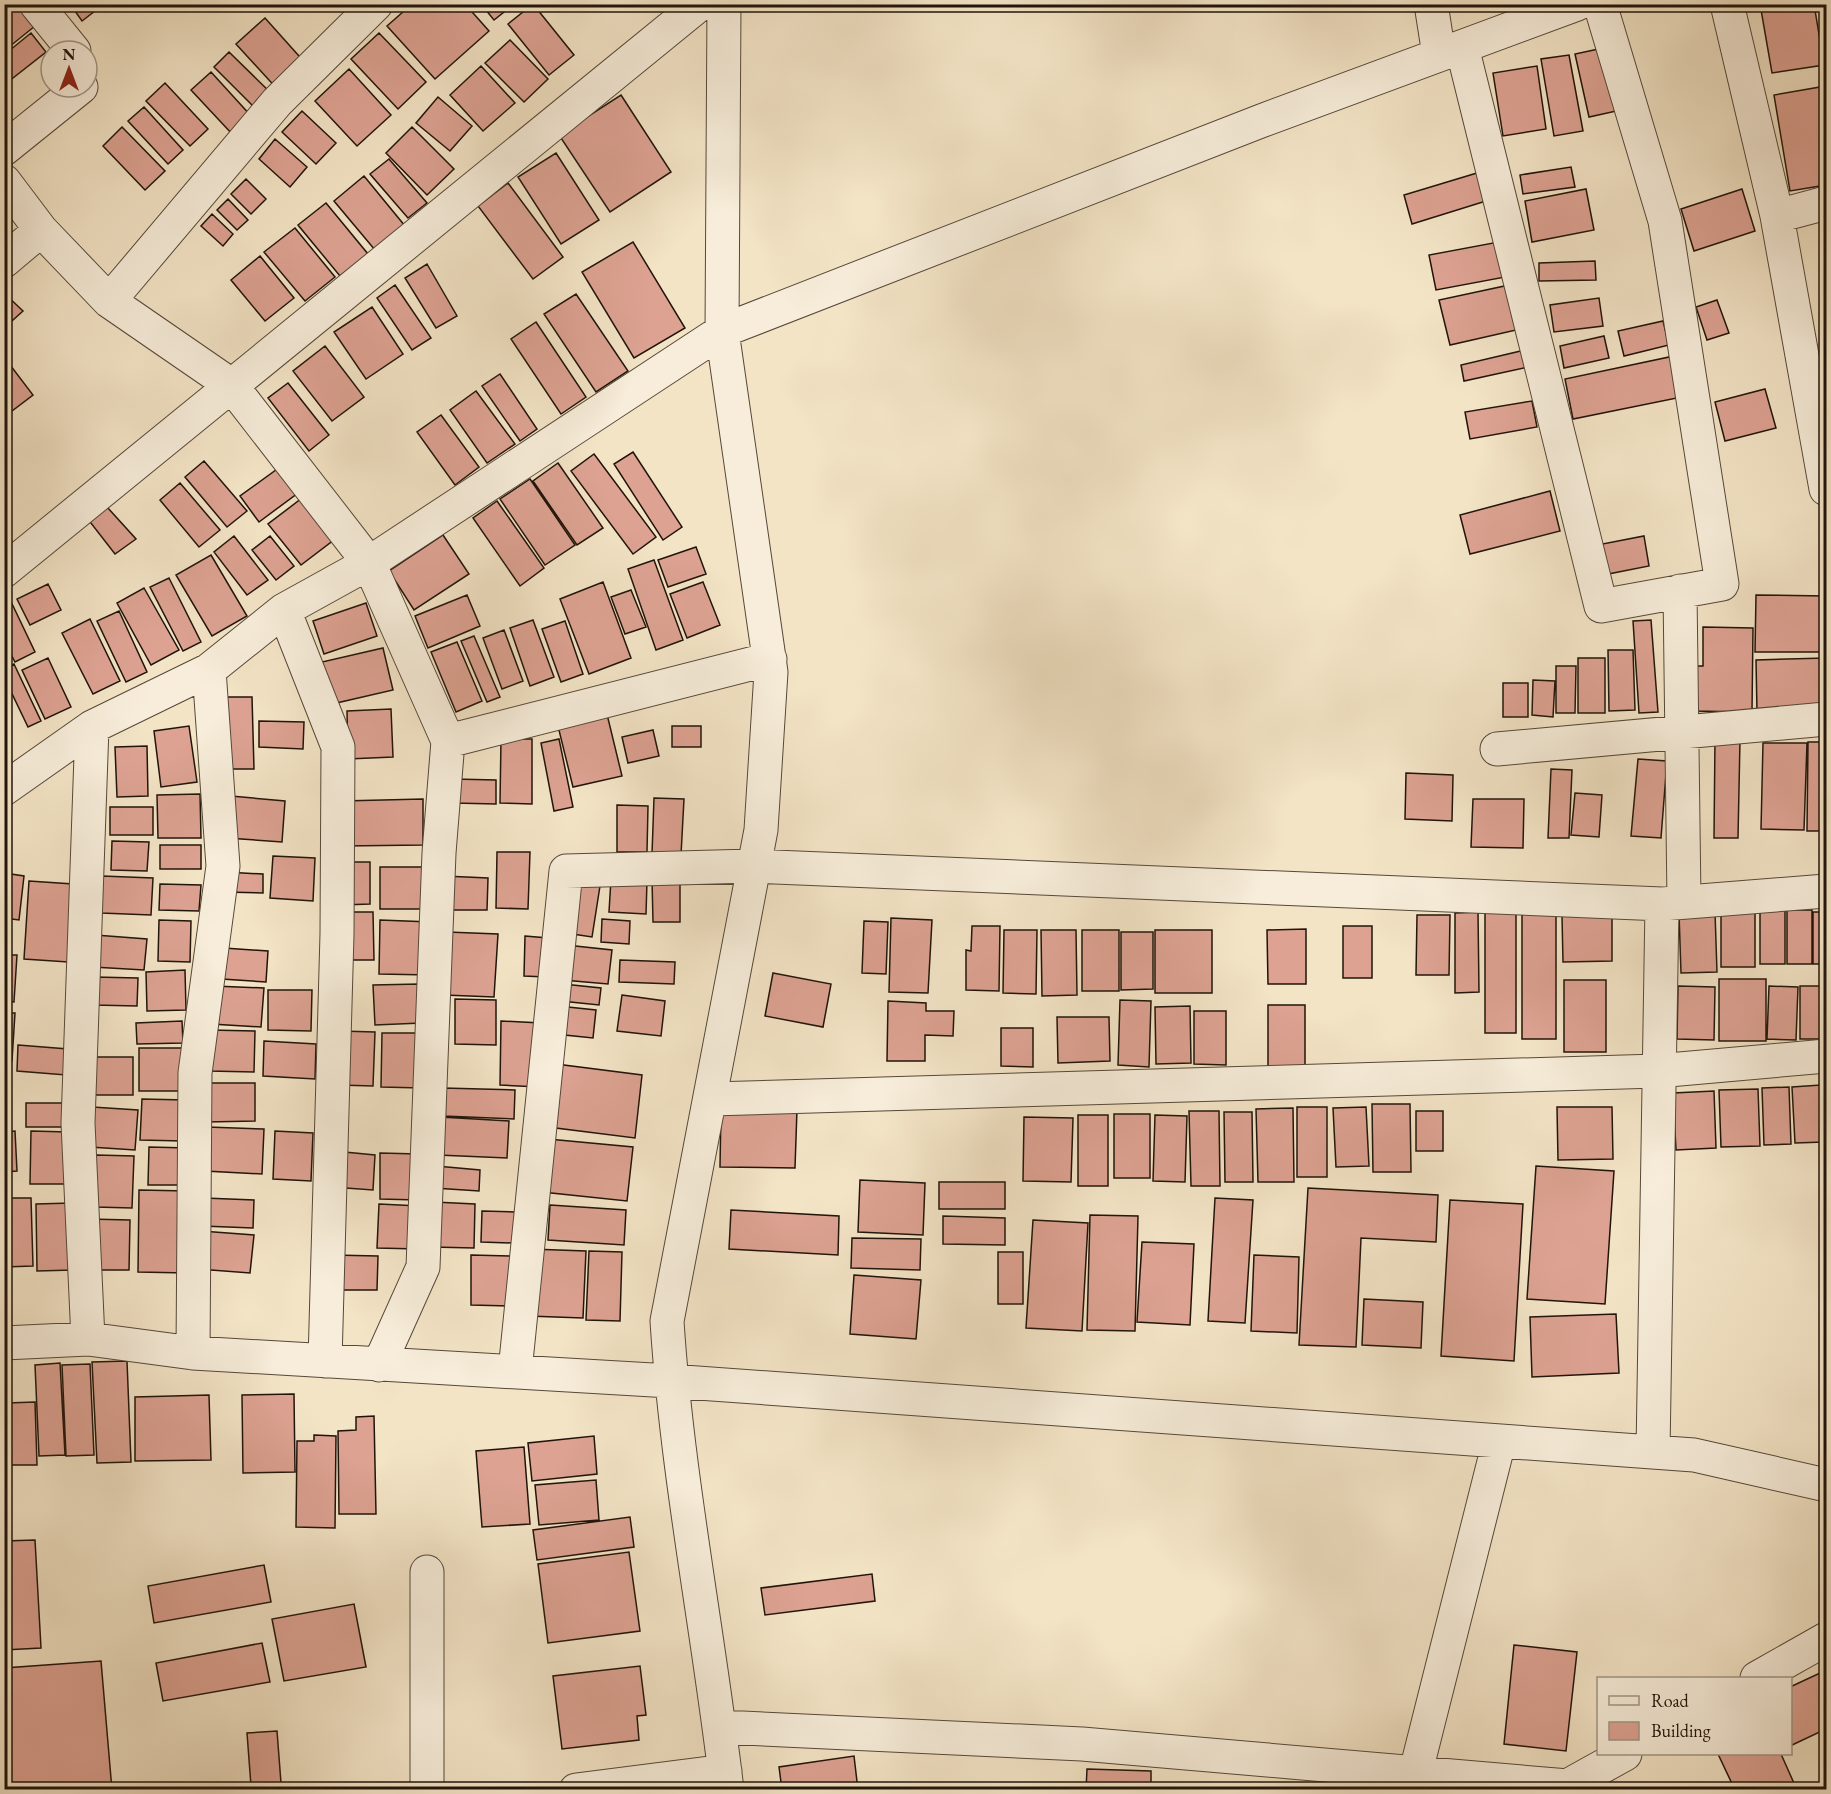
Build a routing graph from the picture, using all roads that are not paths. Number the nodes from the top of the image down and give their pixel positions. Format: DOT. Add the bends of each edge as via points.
graph roads {
  1 [pos="36,4"];
  2 [pos="376,4"];
  3 [pos="700,4"];
  4 [pos="724,4"];
  5 [pos="1431,4"];
  6 [pos="1577,4"];
  7 [pos="1600,4"];
  8 [pos="1727,4"];
  9 [pos="64,39"];
  10 [pos="1450,51"];
  11 [pos="66,99"];
  12 [pos="4,149"];
  13 [pos="4,182"];
  14 [pos="1827,203"];
  15 [pos="1777,216"];
  16 [pos="41,230"];
  17 [pos="4,261"];
  18 [pos="109,301"];
  19 [pos="722,331"];
  20 [pos="231,385"];
  21 [pos="1827,489"];
  22 [pos="369,563"];
  23 [pos="4,571"];
  24 [pos="1680,591"];
  25 [pos="284,610"];
  26 [pos="770,659"];
  27 [pos="209,670"];
  28 [pos="1827,719"];
  29 [pos="92,727"];
  30 [pos="1681,730"];
  31 [pos="448,741"];
  32 [pos="1497,749"];
  33 [pos="4,789"];
  34 [pos="752,866"];
  35 [pos="1827,891"];
  36 [pos="1673,903"];
  37 [pos="1827,1056"];
  38 [pos="1657,1071"];
  39 [pos="711,1099"];
  40 [pos="88,1339"];
  41 [pos="4,1343"];
  42 [pos="193,1353"];
  43 [pos="325,1361"];
  44 [pos="379,1365"];
  45 [pos="515,1371"];
  46 [pos="670,1381"];
  47 [pos="1499,1442"];
  48 [pos="1653,1452"];
  49 [pos="1827,1485"];
  50 [pos="427,1572"];
  51 [pos="1827,1639"];
  52 [pos="1759,1677"];
  53 [pos="721,1727"];
  54 [pos="1622,1755"];
  55 [pos="1416,1771"];
  56 [pos="726,1780"];
  57 [pos="1564,1787"];
  58 [pos="427,1790"];
  59 [pos="576,1790"];
  1 -- 9 [label="street"];
  2 -- 18 [label="street" via="277,102"];
  3 -- 20 [label="street"];
  4 -- 19 [label="street"];
  5 -- 10 [label="street"];
  6 -- 10 [label="street"];
  7 -- 24 [label="street" via="1665,221 1722,584"];
  8 -- 15 [label="street"];
  10 -- 19 [label="street"];
  10 -- 24 [label="street" via="1601,606"];
  11 -- 12 [label="street"];
  13 -- 16 [label="street"];
  14 -- 15 [label="street"];
  15 -- 21 [label="street"];
  16 -- 17 [label="street"];
  16 -- 18 [label="street"];
  18 -- 20 [label="street"];
  19 -- 22 [label="street"];
  19 -- 26 [label="street"];
  20 -- 22 [label="street"];
  20 -- 23 [label="street"];
  22 -- 25 [label="street"];
  22 -- 31 [label="street"];
  24 -- 30 [label="street"];
  25 -- 27 [label="street"];
  25 -- 43 [label="street" via="338,747"];
  26 -- 31 [label="street"];
  26 -- 34 [label="street" via="761,830"];
  27 -- 29 [label="street"];
  27 -- 42 [label="street" via="223,866 195,1073"];
  28 -- 30 [label="street"];
  29 -- 33 [label="street"];
  29 -- 40 [label="street" via="78,1123"];
  30 -- 32 [label="street"];
  30 -- 36 [label="street"];
  31 -- 44 [label="street" via="439,853 423,1267"];
  34 -- 36 [label="street"];
  34 -- 39 [label="street"];
  34 -- 45 [label="street" via="566,871"];
  35 -- 36 [label="street"];
  36 -- 38 [label="street"];
  37 -- 38 [label="street"];
  38 -- 39 [label="street"];
  38 -- 48 [label="street"];
  39 -- 46 [label="street" via="667,1320"];
  40 -- 41 [label="street"];
  40 -- 42 [label="street"];
  42 -- 43 [label="street"];
  43 -- 44 [label="street"];
  44 -- 45 [label="street"];
  45 -- 46 [label="street"];
  46 -- 47 [label="street"];
  46 -- 53 [label="street"];
  47 -- 48 [label="street"];
  47 -- 55 [label="street"];
  48 -- 49 [label="street" via="1694,1455"];
  50 -- 58 [label="street"];
  51 -- 52 [label="street"];
  53 -- 55 [label="street" via="1082,1744"];
  53 -- 56 [label="street"];
  54 -- 57 [label="street"];
  55 -- 57 [label="street"];
  56 -- 59 [label="street"];
}
